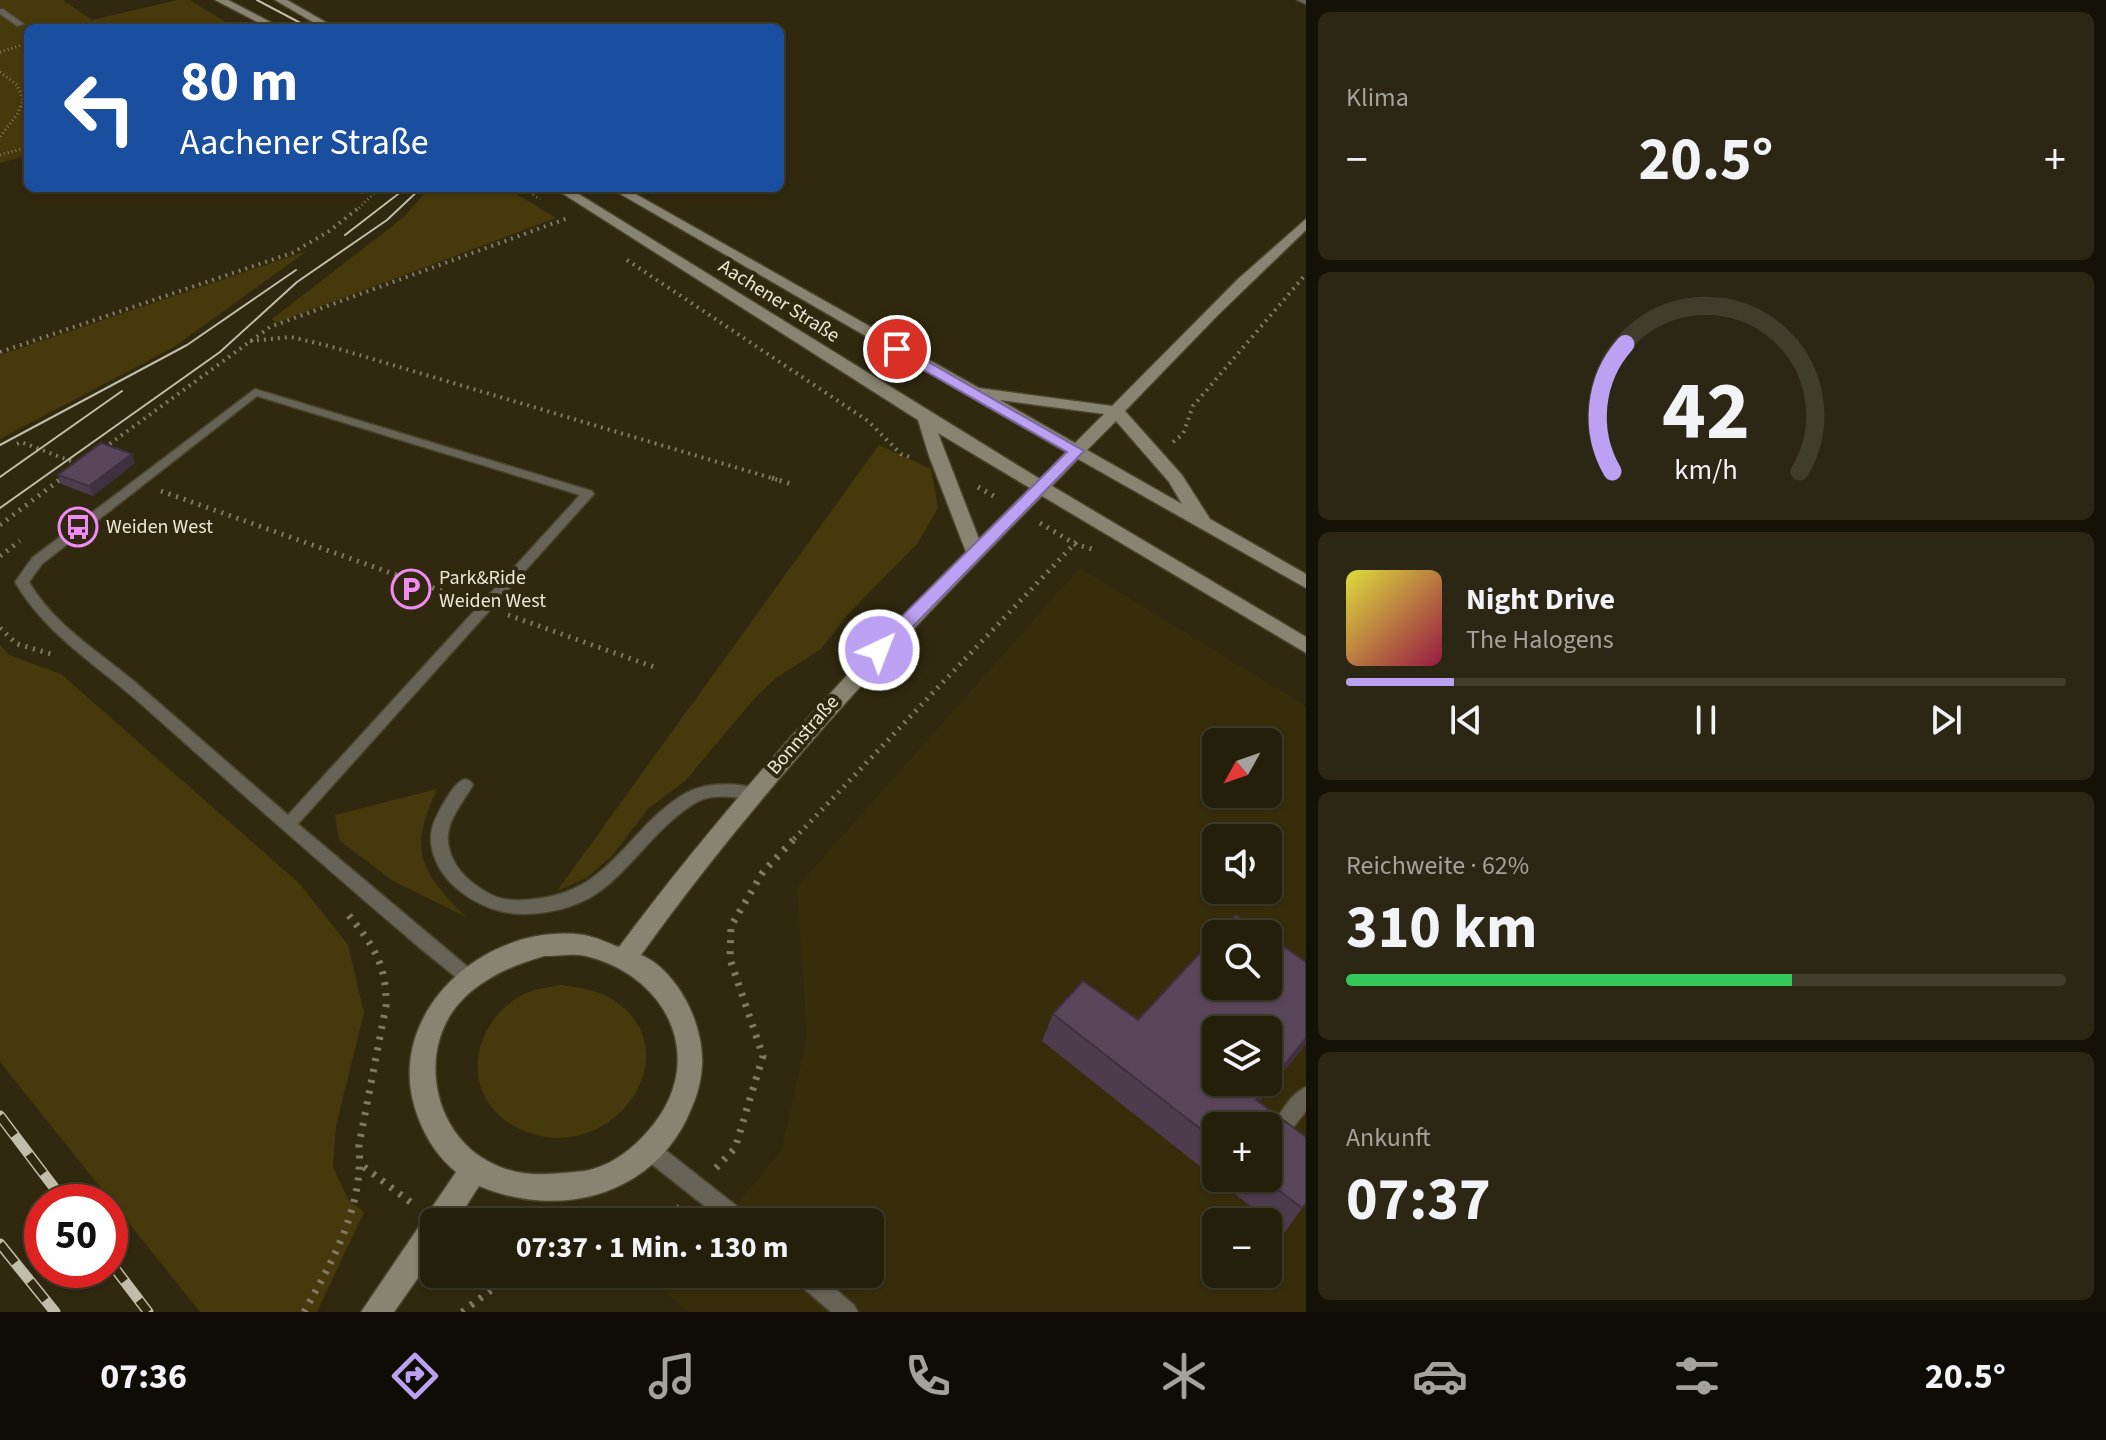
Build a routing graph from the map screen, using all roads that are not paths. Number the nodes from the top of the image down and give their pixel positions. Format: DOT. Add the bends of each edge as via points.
graph roads {
  1 [pos="220,0"];
  2 [pos="280,0"];
  3 [pos="1300,0"];
  4 [pos="1306,2"];
  5 [pos="0,11"];
  6 [pos="20,24"];
  7 [pos="269,24"];
  8 [pos="324,24"];
  9 [pos="566,192"];
  10 [pos="623,192"];
  11 [pos="1306,223"];
  12 [pos="974,393"];
  13 [pos="1116,411"];
  14 [pos="926,418"];
  15 [pos="1076,451"];
  16 [pos="1041,487"];
  17 [pos="1203,523"];
  18 [pos="975,552"];
  19 [pos="1306,582"];
  20 [pos="1306,646"];
  21 [pos="465,785"];
  22 [pos="753,793"];
  23 [pos="289,824"];
  24 [pos="625,958"];
  25 [pos="469,978"];
  26 [pos="1306,1096"];
  27 [pos="1282,1127"];
  28 [pos="652,1152"];
  29 [pos="474,1169"];
  30 [pos="444,1208"];
  31 [pos="724,1208"];
  32 [pos="420,1243"];
  33 [pos="819,1288"];
  34 [pos="376,1312"];
  35 [pos="847,1312"];
  1 -- 7 [label="main road"];
  2 -- 8 [label="main road"];
  3 -- 4 [label="lane"];
  5 -- 6 [label="lane"];
  9 -- 14 [label="main road, Aachener Straße"];
  10 -- 12 [label="main road, Aachener Straße"];
  11 -- 13 [label="main road, Bonnstraße"];
  12 -- 13 [label="main road"];
  12 -- 15 [label="main road, Aachener Straße"];
  13 -- 15 [label="main road, Bonnstraße"];
  13 -- 17 [label="main road" via="1159,457"];
  14 -- 16 [label="main road, Aachener Straße"];
  14 -- 18 [label="main road"];
  15 -- 16 [label="main road, Bonnstraße"];
  15 -- 17 [label="main road, Aachener Straße"];
  16 -- 18 [label="main road, Bonnstraße"];
  16 -- 20 [label="main road, Aachener Straße"];
  17 -- 19 [label="main road, Aachener Straße"];
  18 -- 22 [label="main road, Bonnstraße"];
  21 -- 22 [label="lane" via="445,816 439,839 443,858 472,892 513,908 586,895 610,878 656,824 693,796 710,790"];
  22 -- 24 [label="main road, Bonnstraße"];
  23 -- 23 [label="lane" via="30,599 22,582 37,561 255,392 588,494"];
  23 -- 25 [label="lane"];
  24 -- 25 [label="main road" via="584,946 544,946 505,956"];
  24 -- 28 [label="main road" via="667,991 684,1018 692,1048 692,1079 679,1118"];
  25 -- 29 [label="main road" via="430,1029 421,1073 429,1116 440,1137"];
  26 -- 27 [label="lane"];
  28 -- 29 [label="main road" via="613,1179 566,1191 518,1188"];
  28 -- 31 [label="lane"];
  29 -- 30 [label="main road"];
  32 -- 34 [label="main road"];
  33 -- 35 [label="lane"];
}
